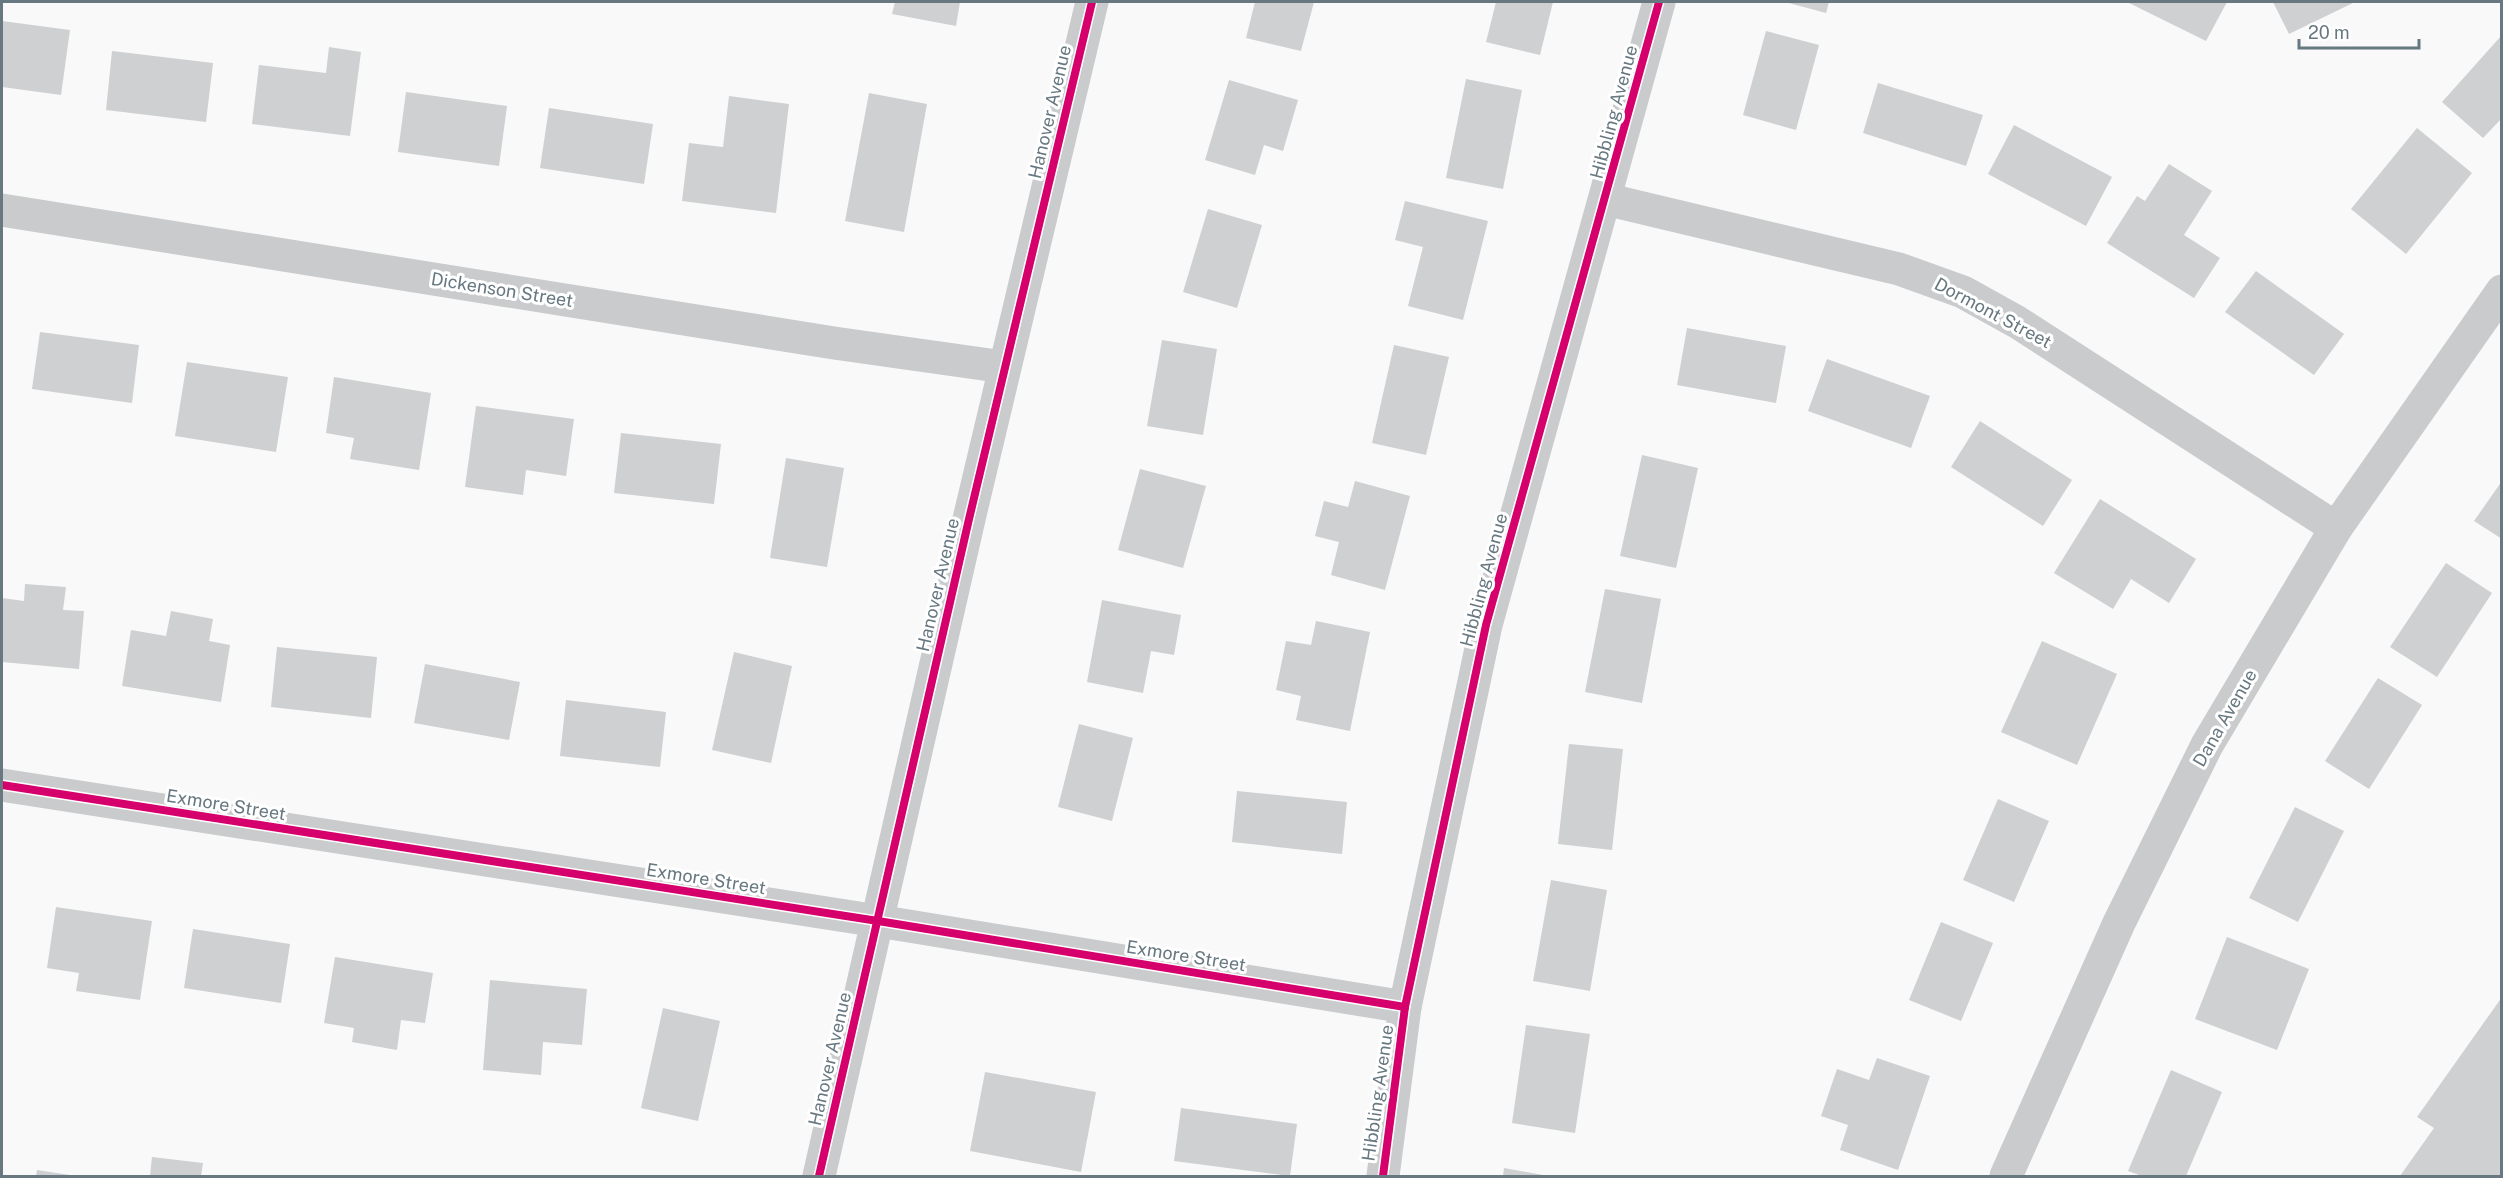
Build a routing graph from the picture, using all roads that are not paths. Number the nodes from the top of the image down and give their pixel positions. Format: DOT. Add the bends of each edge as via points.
graph roads {
  1 [pos="1092,2"];
  2 [pos="1659,2"];
  3 [pos="1605,200"];
  4 [pos="2,210"];
  5 [pos="2502,291"];
  6 [pos="1004,367"];
  7 [pos="2336,528"];
  8 [pos="2,786"];
  9 [pos="878,921"];
  10 [pos="1405,1007"];
  11 [pos="819,1176"];
  12 [pos="1383,1176"];
  13 [pos="2007,1176"];
  1 -- 6 [label="street, Hanover Avenue"];
  2 -- 3 [label="street, Hibbling Avenue"];
  3 -- 7 [label="street, Dormont Street" via="1899,268 1963,292 2018,322"];
  3 -- 10 [label="street, Hibbling Avenue" via="1486,625"];
  4 -- 6 [label="street, Dickenson Street"];
  5 -- 7 [label="street, Dana Avenue"];
  6 -- 9 [label="street, Hanover Avenue"];
  7 -- 13 [label="street, Dana Avenue" via="2207,746 2119,923"];
  8 -- 9 [label="street, Exmore Street"];
  9 -- 10 [label="street, Exmore Street"];
  9 -- 11 [label="street, Hanover Avenue"];
  10 -- 12 [label="street, Hibbling Avenue"];
}
